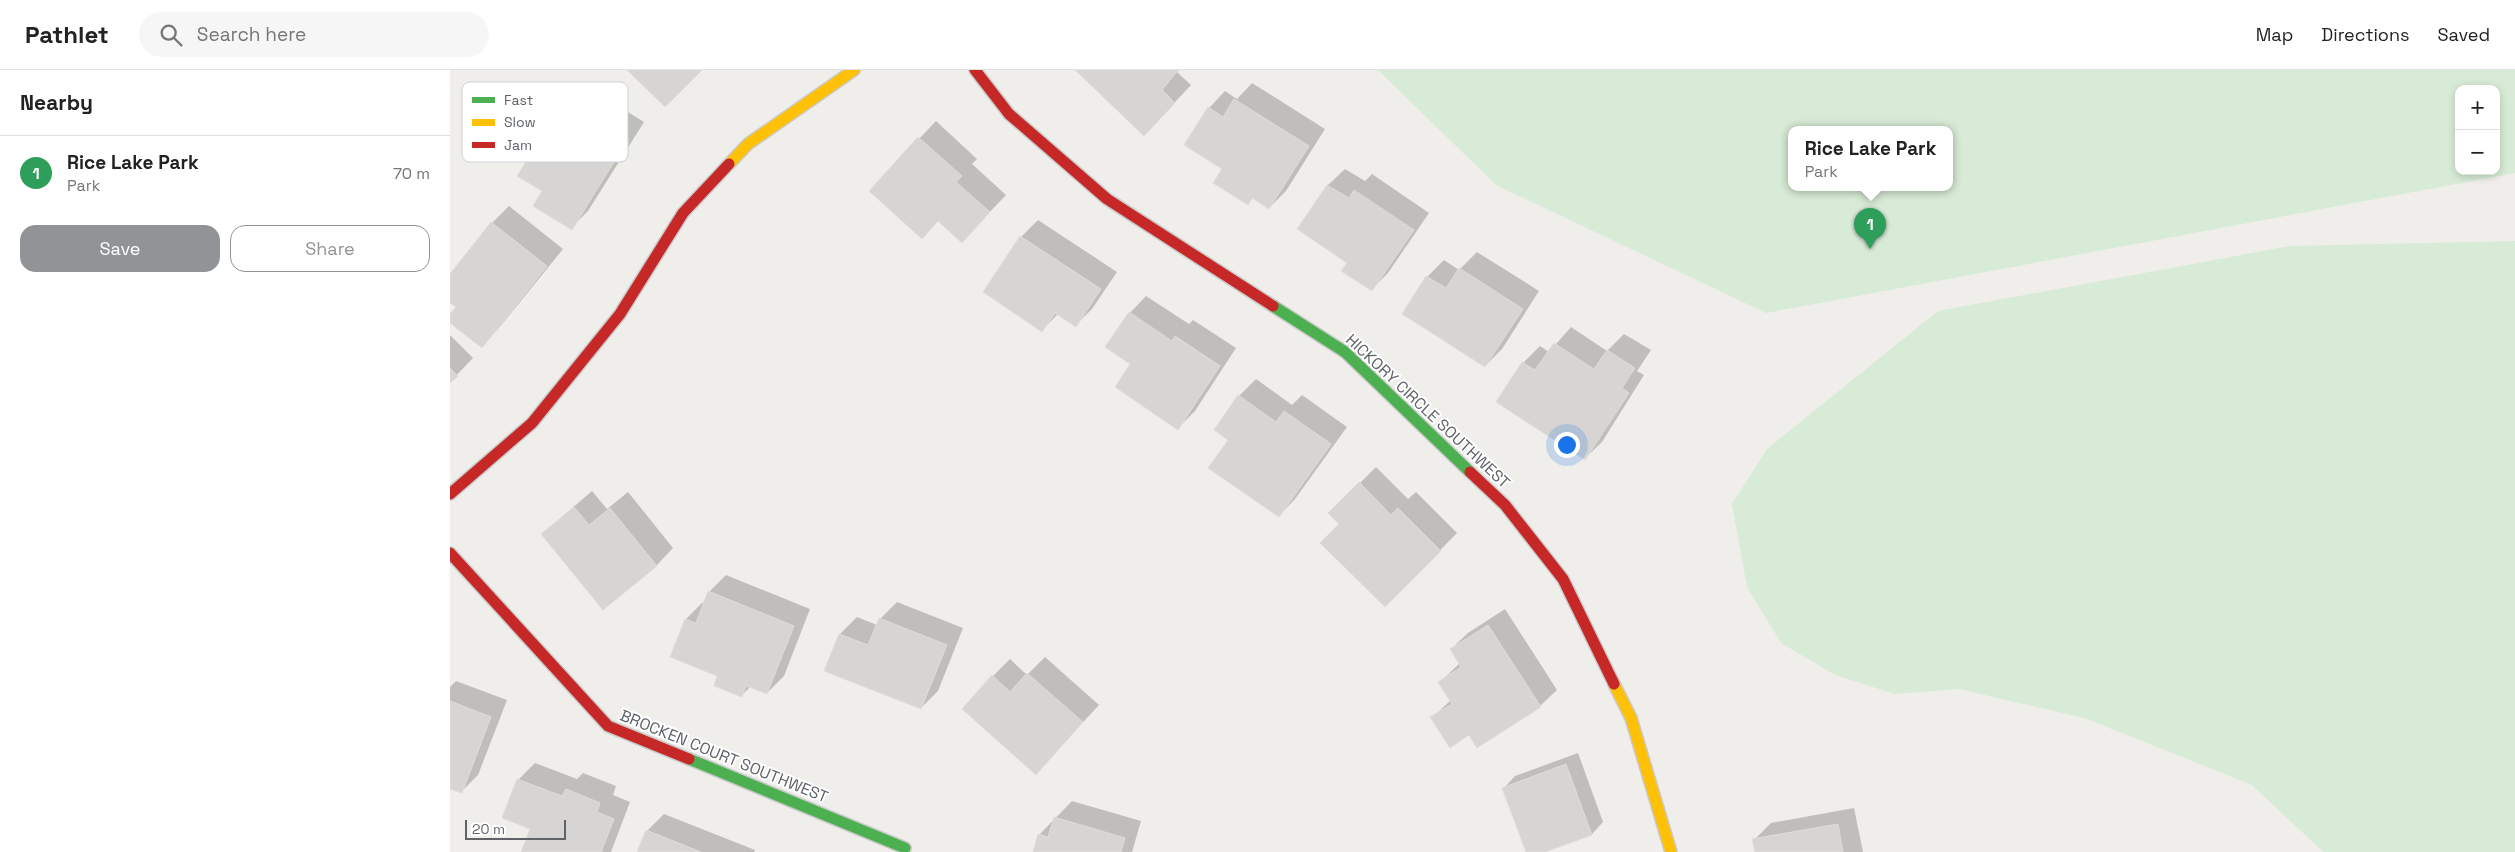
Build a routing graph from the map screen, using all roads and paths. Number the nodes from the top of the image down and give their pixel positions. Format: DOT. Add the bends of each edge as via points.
graph roads {
  1 [pos="854,70"];
  2 [pos="976,70"];
  3 [pos="450,494"];
  4 [pos="450,553"];
  5 [pos="906,848"];
  6 [pos="1671,852"];
  1 -- 3 [label="street" via="748,144 682,213 620,314 532,423"];
  2 -- 6 [label="street, HICKORY CIRCLE SOUTHWEST" via="1009,114 1107,199 1345,352 1505,505 1563,579 1631,718"];
  4 -- 5 [label="street, BROCKEN COURT SOUTHWEST" via="608,726"];
}
